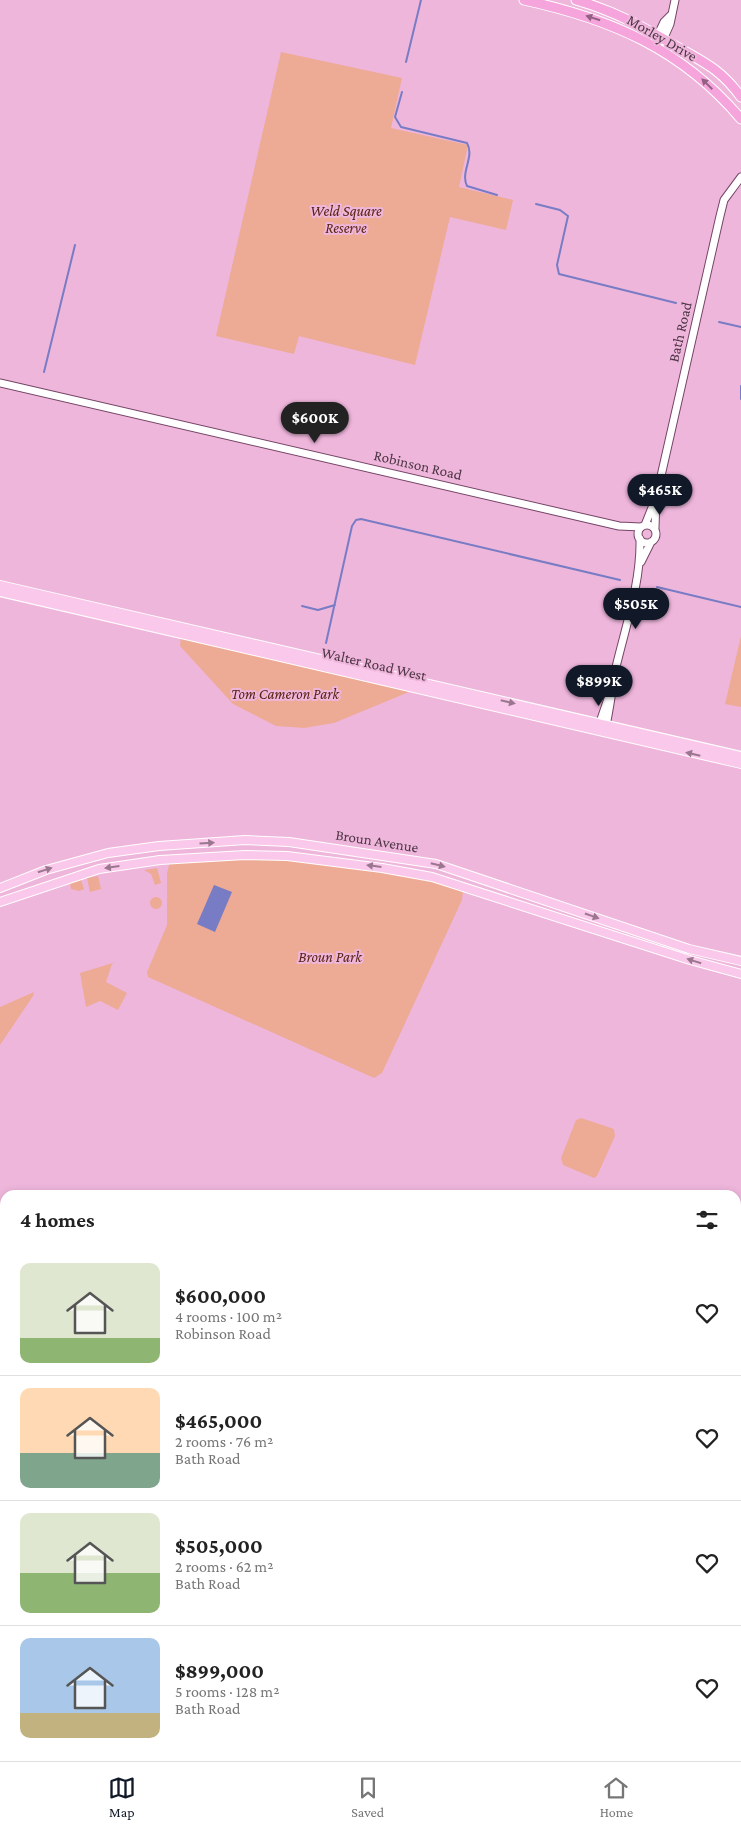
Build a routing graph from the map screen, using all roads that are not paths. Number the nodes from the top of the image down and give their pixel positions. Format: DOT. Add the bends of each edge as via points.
graph roads {
  1 [pos="524,0"];
  2 [pos="576,0"];
  3 [pos="675,0"];
  4 [pos="662,36"];
  5 [pos="656,47"];
  6 [pos="741,97"];
  7 [pos="741,119"];
  8 [pos="741,177"];
  9 [pos="0,382"];
  10 [pos="656,498"];
  11 [pos="643,526"];
  12 [pos="625,527"];
  13 [pos="655,528"];
  14 [pos="639,538"];
  15 [pos="651,542"];
  16 [pos="640,562"];
  17 [pos="0,585"];
  18 [pos="0,592"];
  19 [pos="603,724"];
  20 [pos="601,732"];
  21 [pos="741,756"];
  22 [pos="741,764"];
  23 [pos="0,888"];
  24 [pos="0,902"];
  25 [pos="740,961"];
  26 [pos="741,974"];
  5 -- 1 [label="highway, Morley Drive, one-way" via="604,22"];
  2 -- 4 [label="highway, Morley Drive" via="624,16"];
  3 -- 4 [label="street" via="672,13 664,22"];
  4 -- 5 [label="street"];
  4 -- 6 [label="highway, Morley Drive" via="719,71"];
  7 -- 5 [label="highway, Morley Drive, one-way" via="702,78"];
  8 -- 10 [label="street, Bath Road" via="724,200"];
  9 -- 12 [label="street, Robinson Road"];
  10 -- 11 [label="street, Bath Road"];
  10 -- 13 [label="street, Bath Road"];
  11 -- 12 [label="street, Robinson Road"];
  11 -- 13 [label="street, Robinson Road"];
  11 -- 14 [label="street"];
  12 -- 14 [label="street, Robinson Road"];
  13 -- 15 [label="street" via="656,536"];
  14 -- 15 [label="street, Robinson Road"];
  14 -- 16 [label="street"];
  15 -- 16 [label="street"];
  16 -- 19 [label="street"];
  17 -- 19 [label="main road, Walter Road West, one-way"];
  18 -- 20 [label="main road, Walter Road West"];
  19 -- 20 [label="street"];
  19 -- 21 [label="main road, Walter Road West"];
  22 -- 20 [label="main road, Walter Road West, one-way"];
  23 -- 25 [label="main road, Broun Avenue, one-way" via="46,870 108,854 158,846 245,840 289,842 436,864 688,949"];
  26 -- 24 [label="main road, Broun Avenue, one-way" via="432,876 287,856 169,859 99,869"];
}
